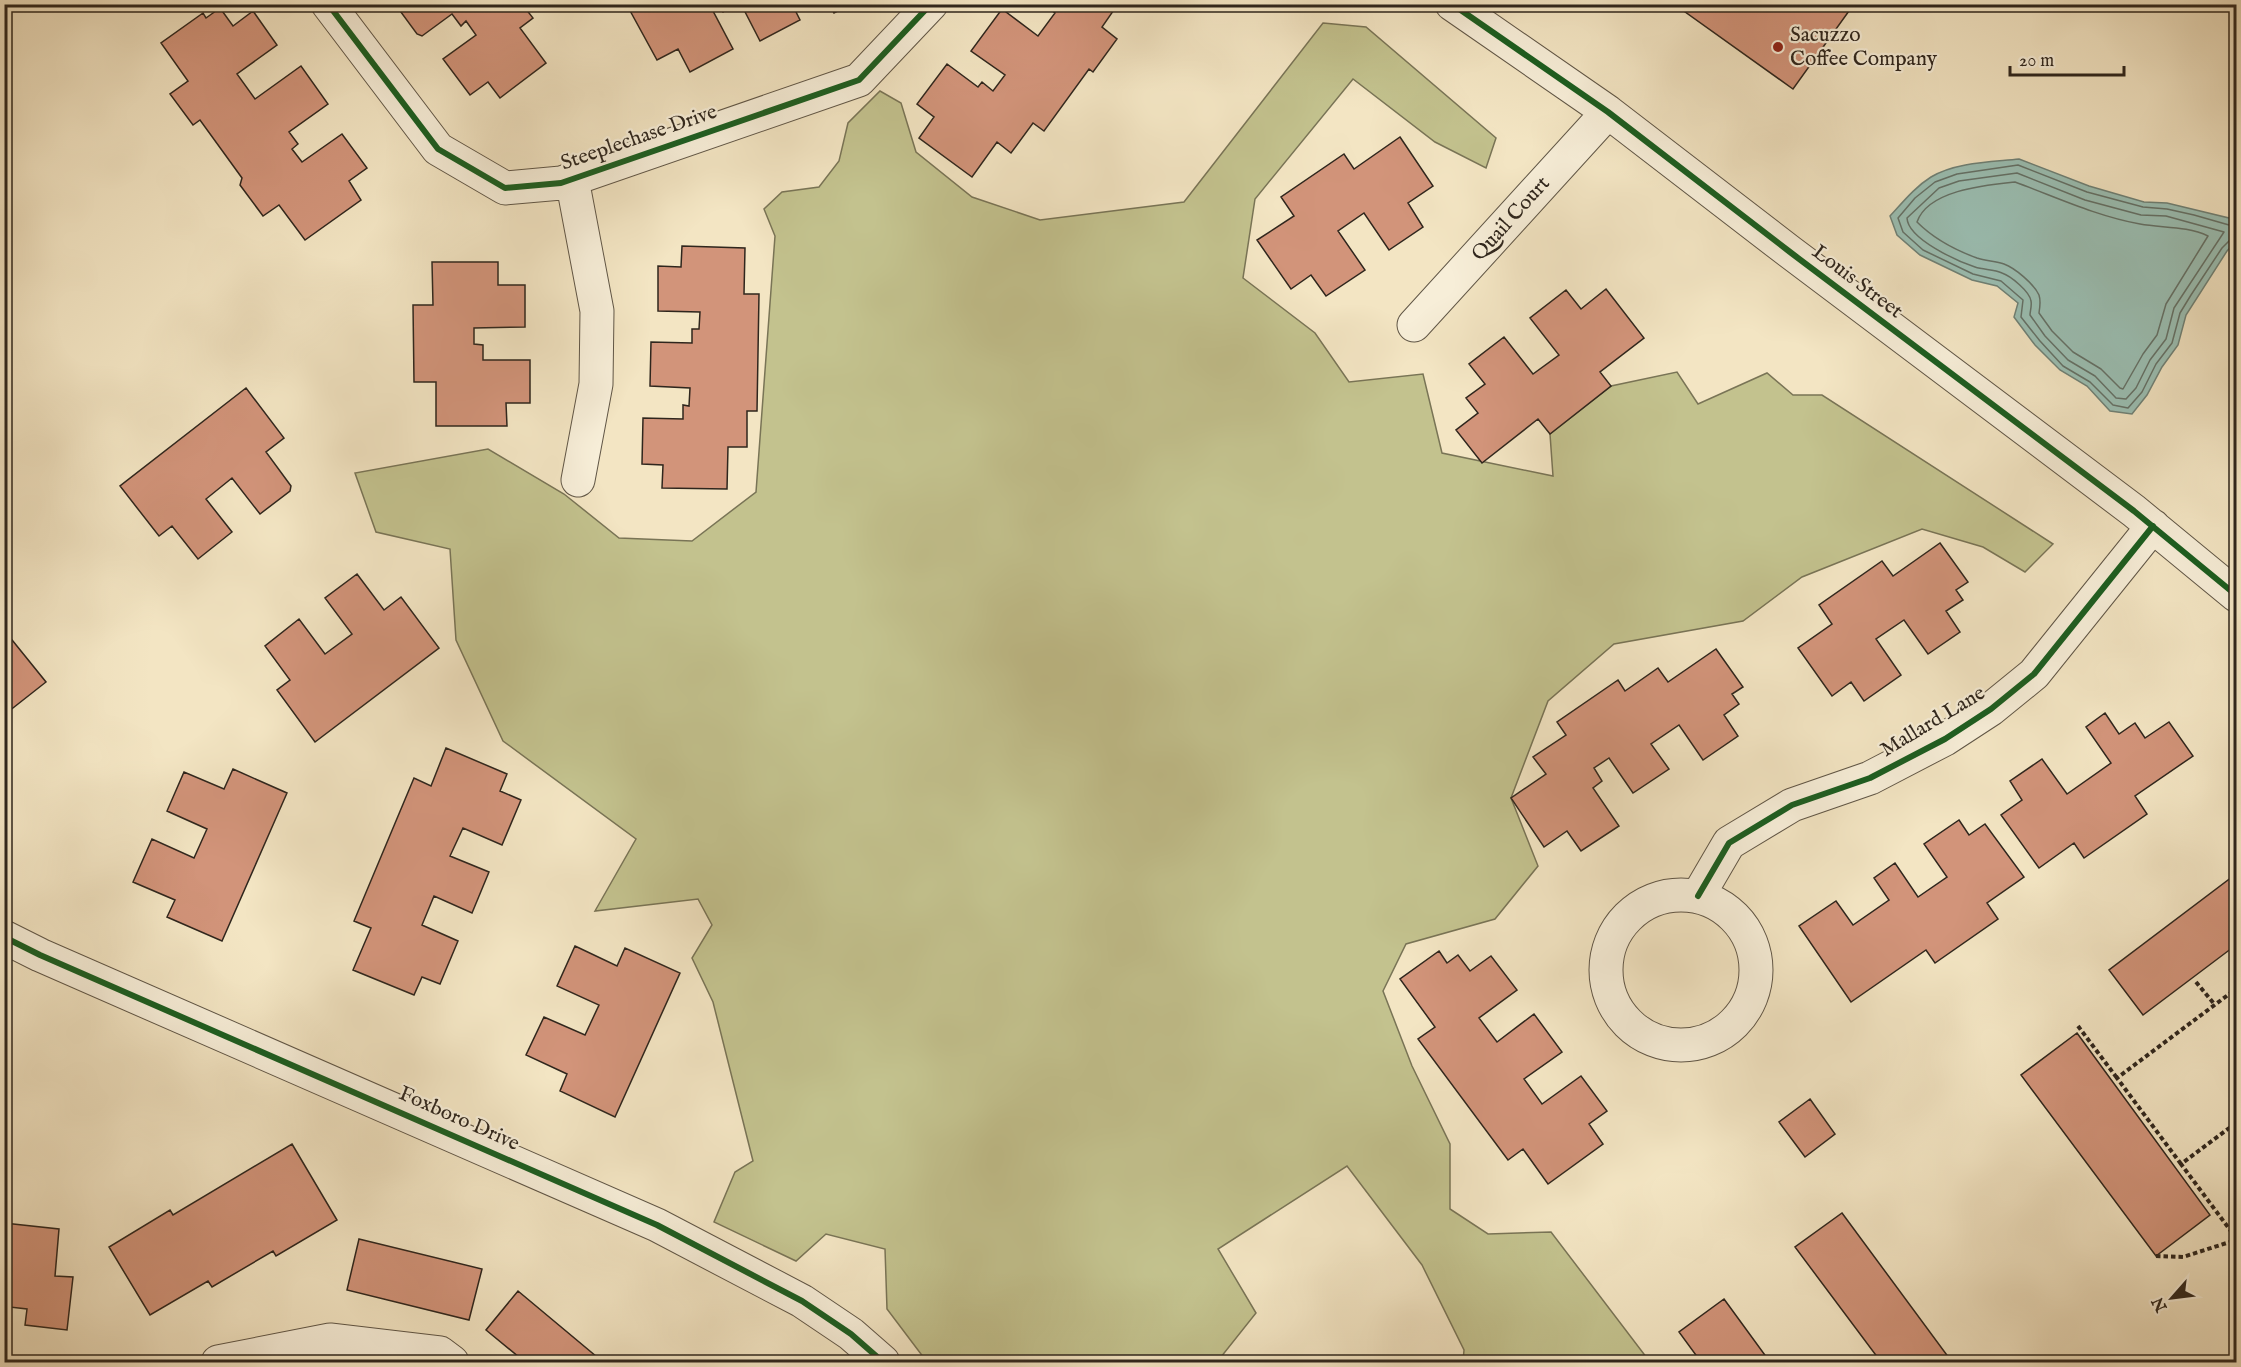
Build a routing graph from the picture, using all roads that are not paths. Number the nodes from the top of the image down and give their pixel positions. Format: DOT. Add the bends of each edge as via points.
graph roads {
  1 [pos="328,4"];
  2 [pos="931,4"];
  3 [pos="1452,4"];
  4 [pos="1608,112"];
  5 [pos="572,179"];
  6 [pos="1414,326"];
  7 [pos="578,480"];
  8 [pos="2153,526"];
  9 [pos="2236,595"];
  10 [pos="1698,896"];
  11 [pos="4,937"];
  12 [pos="218,1362"];
  13 [pos="452,1362"];
  14 [pos="883,1362"];
  1 -- 5 [label="street, Steeplechase Drive" via="438,149 505,188"];
  2 -- 5 [label="street, Steeplechase Drive" via="859,80"];
  3 -- 4 [label="street, Louis Street"];
  4 -- 6 [label="street, Quail Court"];
  4 -- 8 [label="street, Louis Street"];
  5 -- 7 [label="street, Steeplechase Drive" via="597,311 596,384"];
  8 -- 9 [label="street, Louis Street"];
  8 -- 10 [label="street, Mallard Lane" via="2034,674 1945,739 1869,778 1792,805 1729,843"];
  10 -- 10 [label="street" via="1673,894 1643,905 1615,933 1607,956 1606,980 1614,1003 1629,1024 1650,1039 1675,1046 1701,1044 1724,1033 1743,1015 1754,992 1757,966 1751,941 1738,920 1720,905"];
  11 -- 14 [label="street, Foxboro Drive" via="657,1225 802,1301 851,1334"];
  12 -- 13 [label="street" via="330,1340 440,1353"];
}
